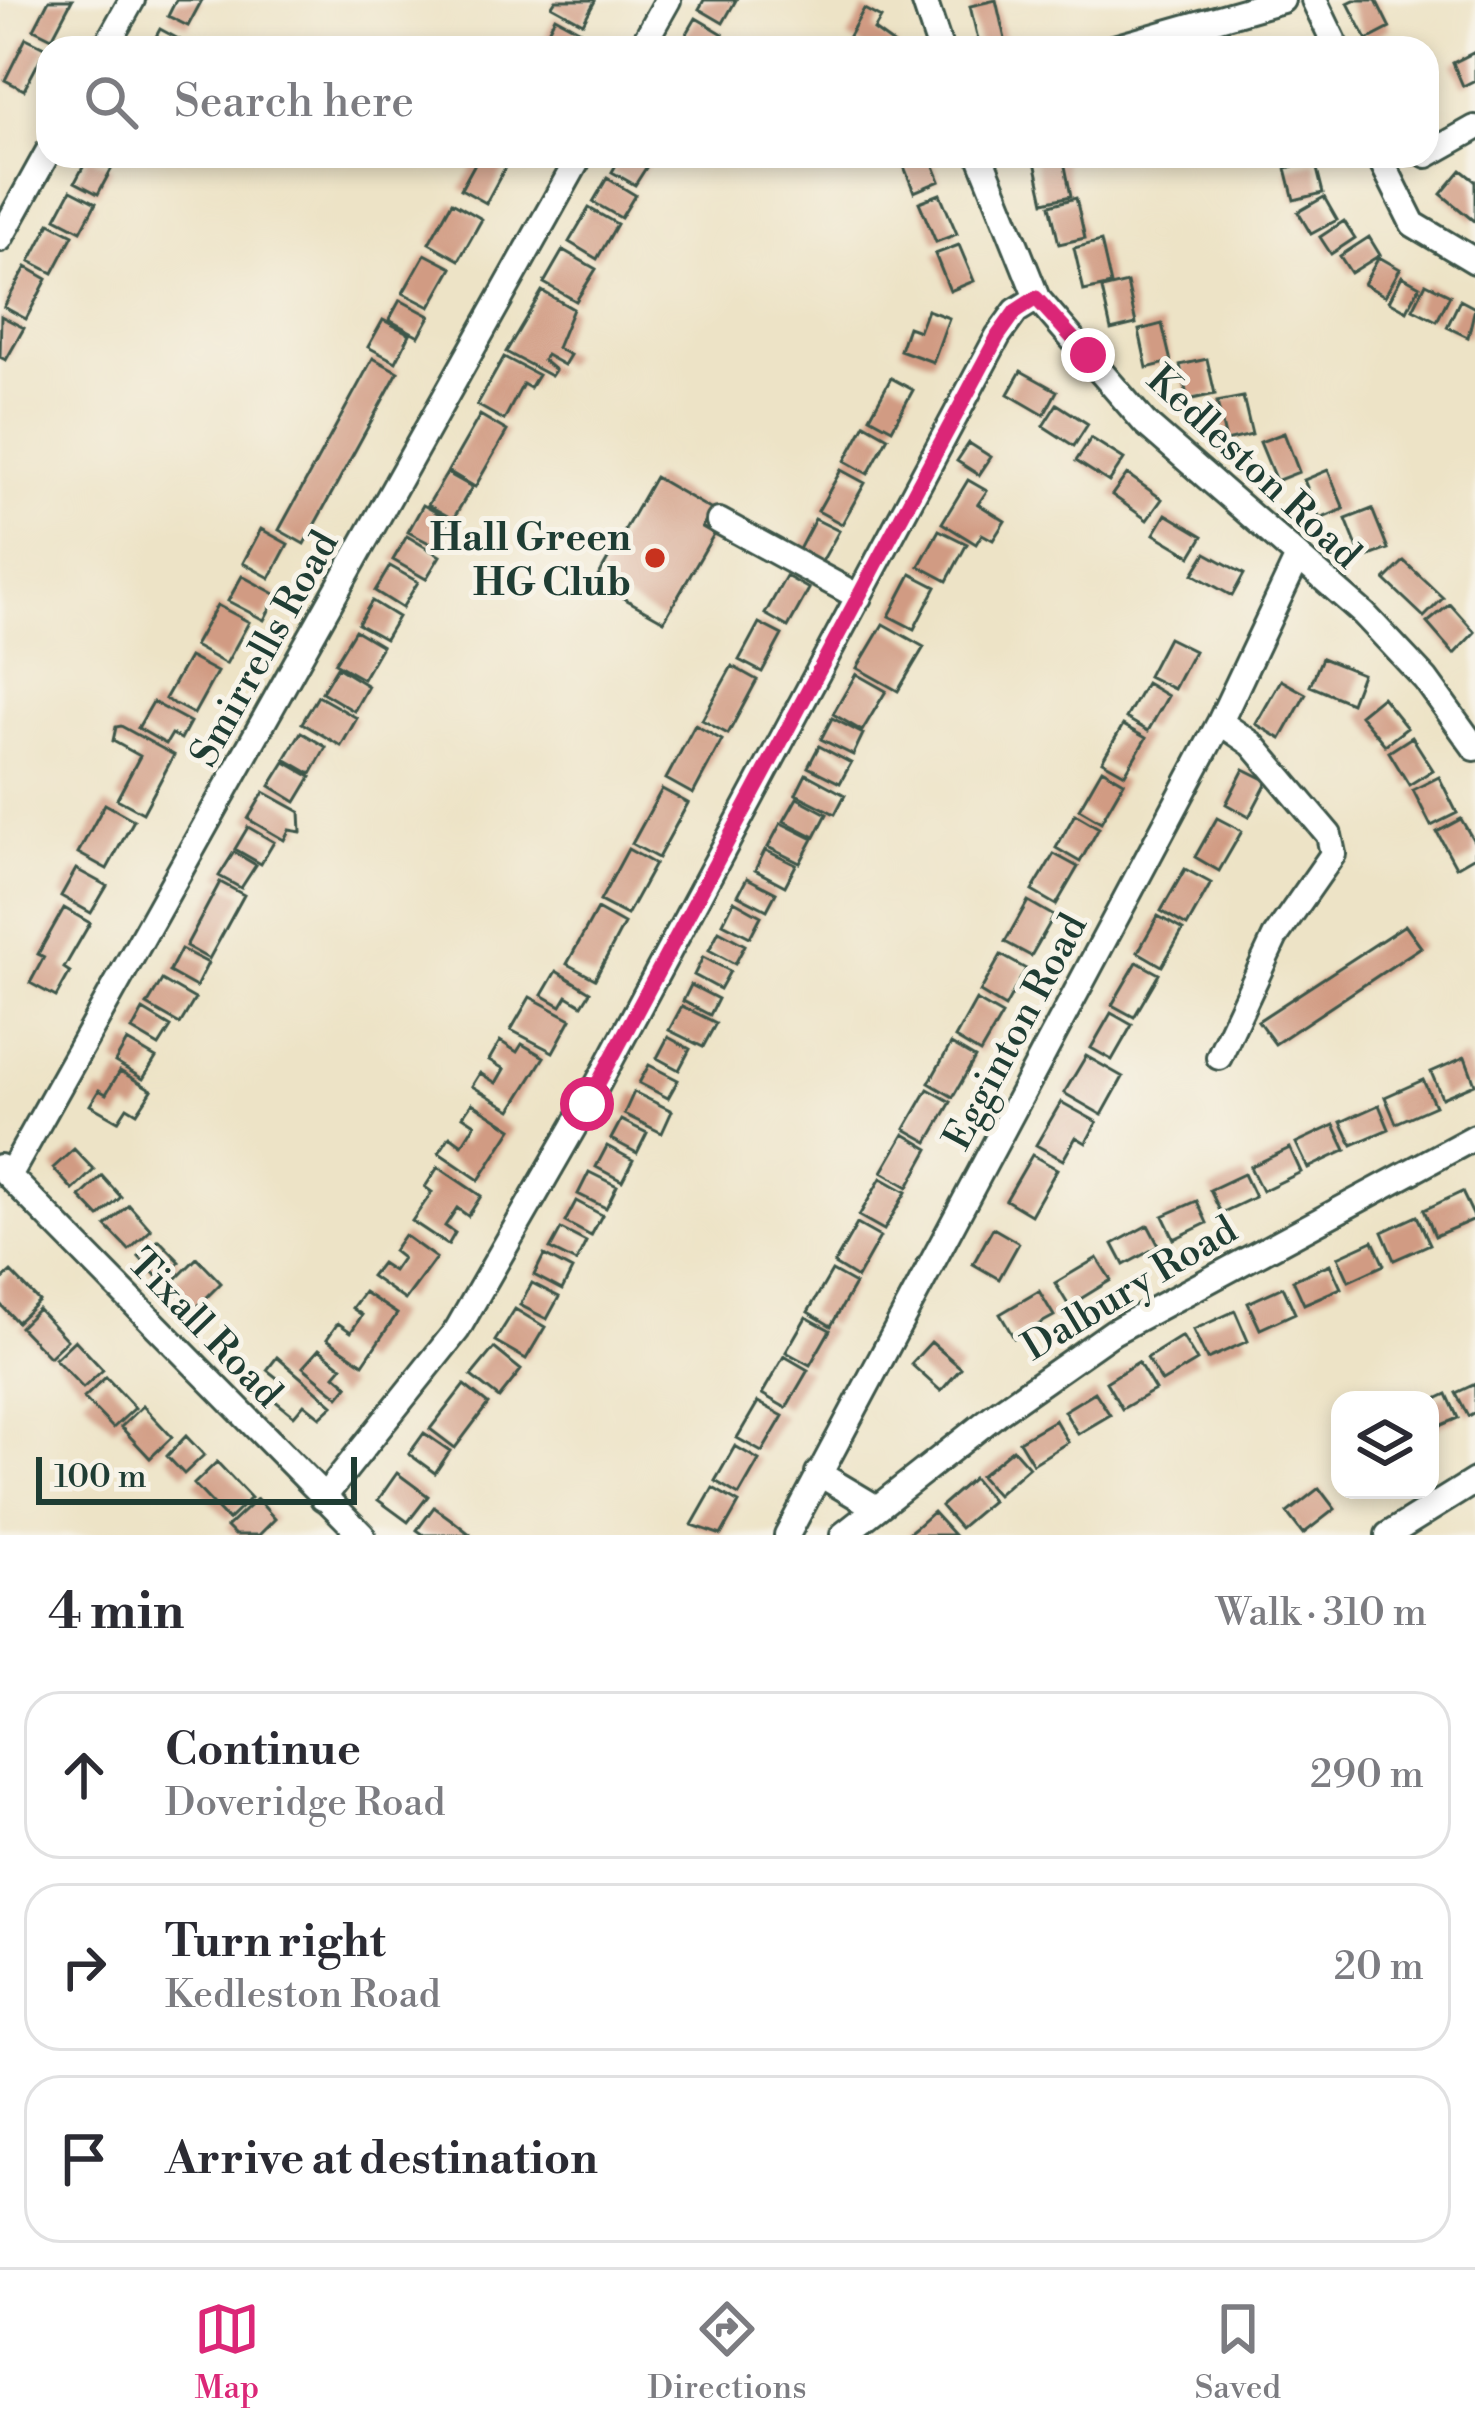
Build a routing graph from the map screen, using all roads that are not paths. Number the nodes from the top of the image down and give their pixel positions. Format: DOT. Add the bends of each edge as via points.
graph roads {
  1 [pos="132,0"];
  2 [pos="668,0"];
  3 [pos="924,0"];
  4 [pos="1282,0"];
  5 [pos="1314,0"];
  6 [pos="112,36"];
  7 [pos="648,36"];
  8 [pos="936,36"];
  9 [pos="1156,36"];
  10 [pos="1331,36"];
  11 [pos="1475,128"];
  12 [pos="1439,149"];
  13 [pos="39,168"];
  14 [pos="573,168"];
  15 [pos="985,168"];
  16 [pos="1384,168"];
  17 [pos="0,238"];
  18 [pos="1475,261"];
  19 [pos="1036,298"];
  20 [pos="719,521"];
  21 [pos="1298,557"];
  22 [pos="859,597"];
  23 [pos="1220,722"];
  24 [pos="1475,748"];
  25 [pos="1219,1058"];
  26 [pos="1475,1137"];
  27 [pos="4,1171"];
  28 [pos="818,1473"];
  29 [pos="1475,1481"];
  30 [pos="322,1498"];
  31 [pos="875,1507"];
  32 [pos="362,1535"];
  33 [pos="787,1535"];
  34 [pos="843,1535"];
  35 [pos="1388,1535"];
  1 -- 6 [label="street"];
  2 -- 7 [label="street"];
  3 -- 8 [label="street"];
  4 -- 9 [label="street"];
  5 -- 10 [label="street"];
  11 -- 12 [label="street"];
  13 -- 17 [label="street"];
  14 -- 27 [label="street, Smirrells Road"];
  15 -- 19 [label="street, Kedleston Road"];
  16 -- 18 [label="street" via="1413,224"];
  19 -- 21 [label="street, Kedleston Road" via="1145,423"];
  19 -- 22 [label="street" via="998,336"];
  20 -- 22 [label="street"];
  21 -- 23 [label="street, Egginton Road"];
  21 -- 24 [label="street, Kedleston Road" via="1426,680"];
  22 -- 30 [label="street" via="457,1330"];
  23 -- 25 [label="street" via="1252,744 1329,835 1333,854 1275,937"];
  23 -- 28 [label="street, Egginton Road"];
  26 -- 31 [label="street, Dalbury Road" via="1113,1332"];
  27 -- 30 [label="street, Tixall Road"];
  28 -- 31 [label="street"];
  28 -- 33 [label="street, Egginton Road"];
  29 -- 35 [label="street"];
  30 -- 32 [label="street, Tixall Road"];
  31 -- 34 [label="street, Dalbury Road"];
}
